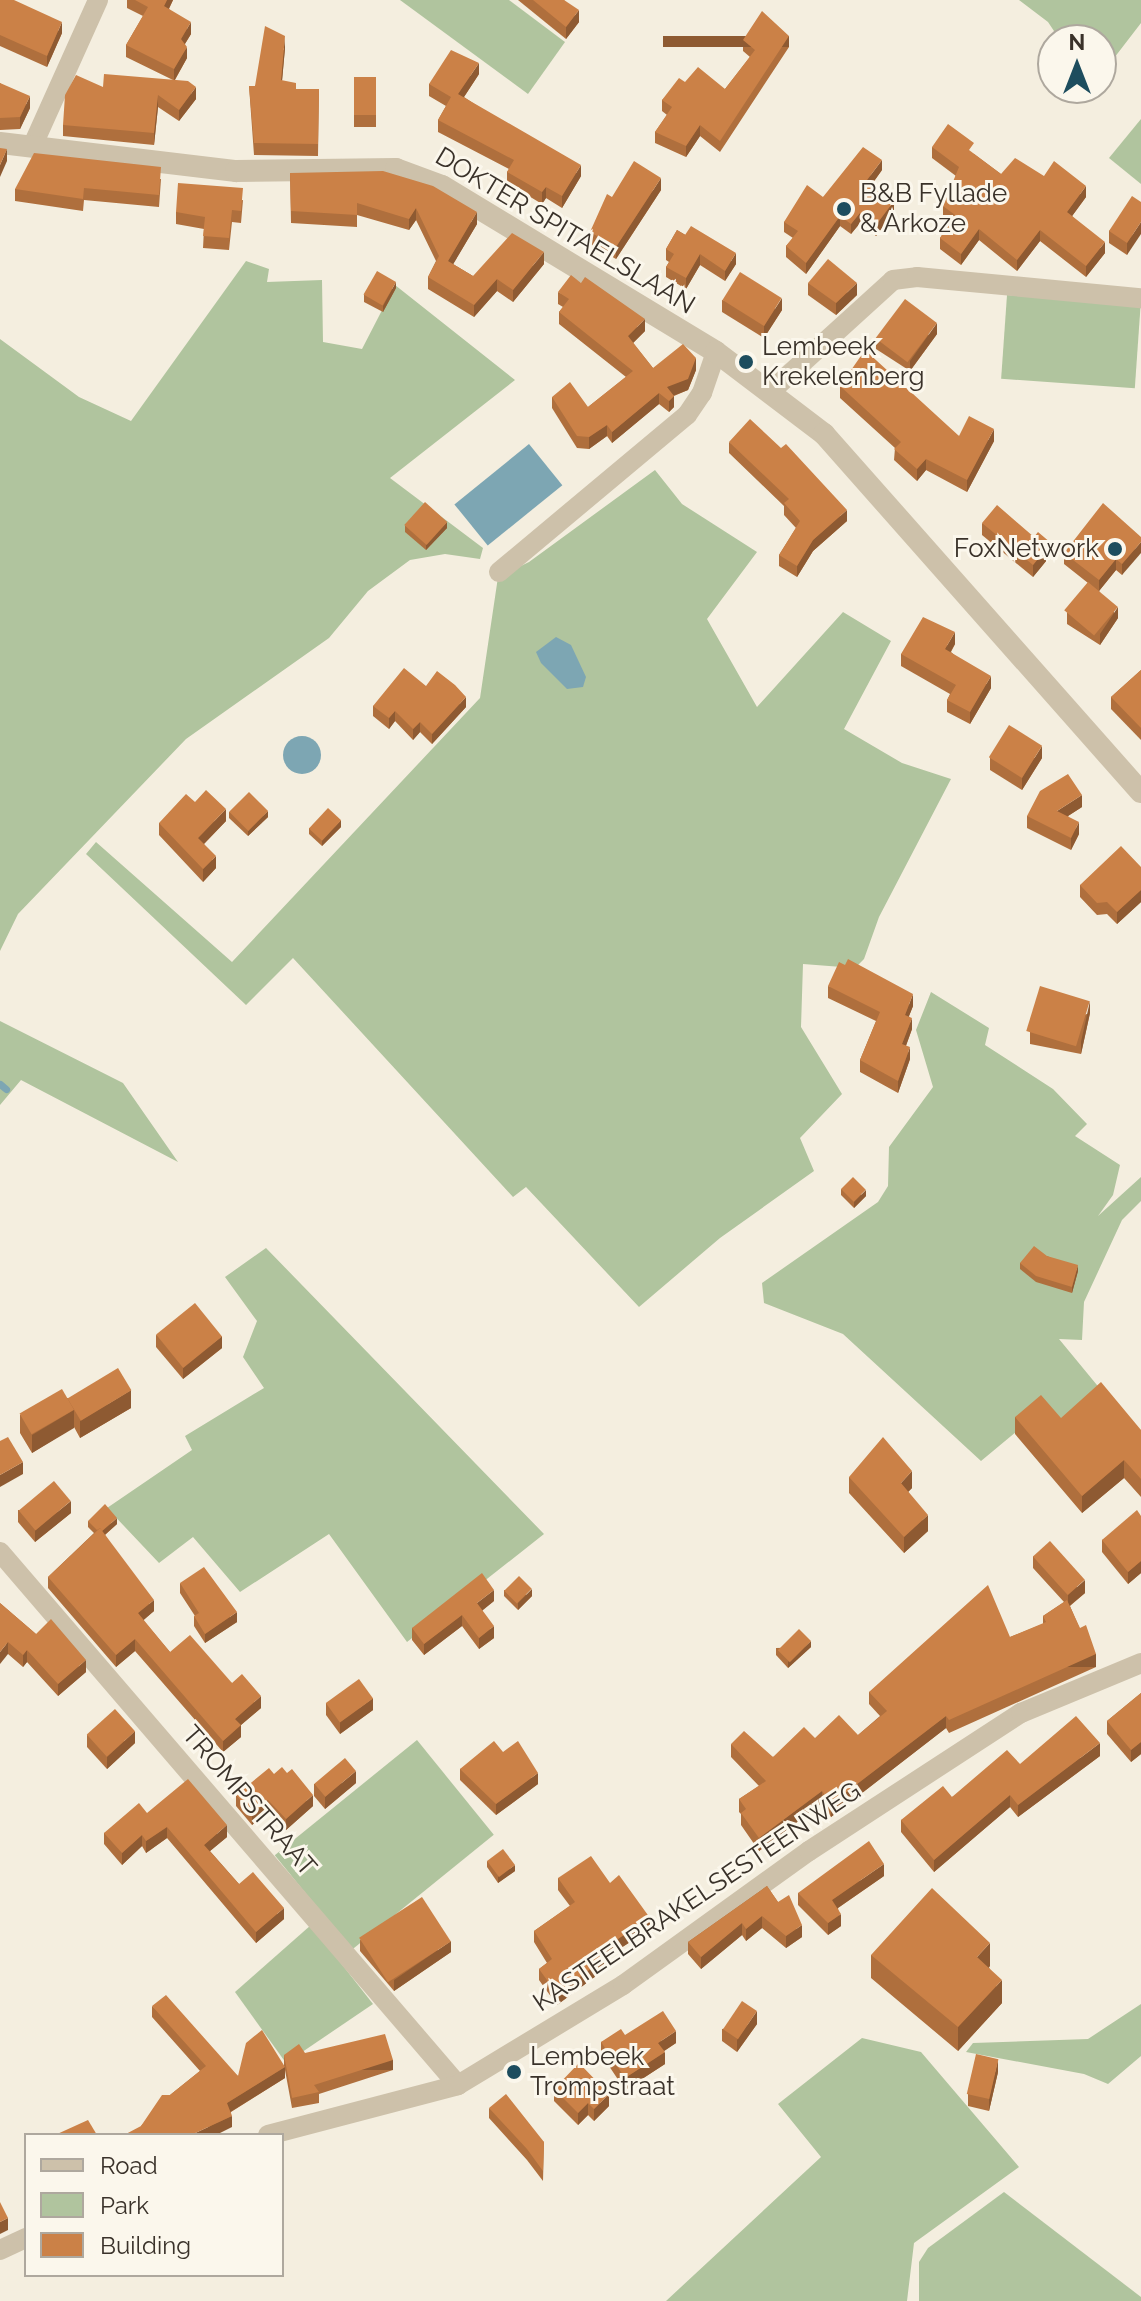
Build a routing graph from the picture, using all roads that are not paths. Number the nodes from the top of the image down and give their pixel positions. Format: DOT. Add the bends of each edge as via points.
graph roads {
  1 [pos="98,0"];
  2 [pos="0,143"];
  3 [pos="32,147"];
  4 [pos="1141,298"];
  5 [pos="716,352"];
  6 [pos="770,392"];
  7 [pos="499,572"];
  8 [pos="1141,792"];
  9 [pos="0,1552"];
  10 [pos="1141,1663"];
  11 [pos="458,2085"];
  12 [pos="276,2133"];
  13 [pos="24,2239"];
  14 [pos="0,2250"];
  1 -- 3 [label="street"];
  2 -- 3 [label="street, DOKTER SPITAELSLAAN"];
  3 -- 5 [label="street, DOKTER SPITAELSLAAN" via="236,171 396,169 421,175"];
  4 -- 6 [label="street" via="931,278 893,280"];
  5 -- 6 [label="street, DOKTER SPITAELSLAAN"];
  5 -- 7 [label="street" via="702,393 687,415"];
  6 -- 8 [label="street, DOKTER SPITAELSLAAN" via="835,446"];
  9 -- 11 [label="street, TROMPSTRAAT"];
  10 -- 11 [label="street, KASTEELBRAKELSESTEENWEG" via="1021,1713 809,1851 623,1985"];
  11 -- 12 [label="street, KASTEELBRAKELSESTEENWEG"];
  13 -- 14 [label="street"];
}
